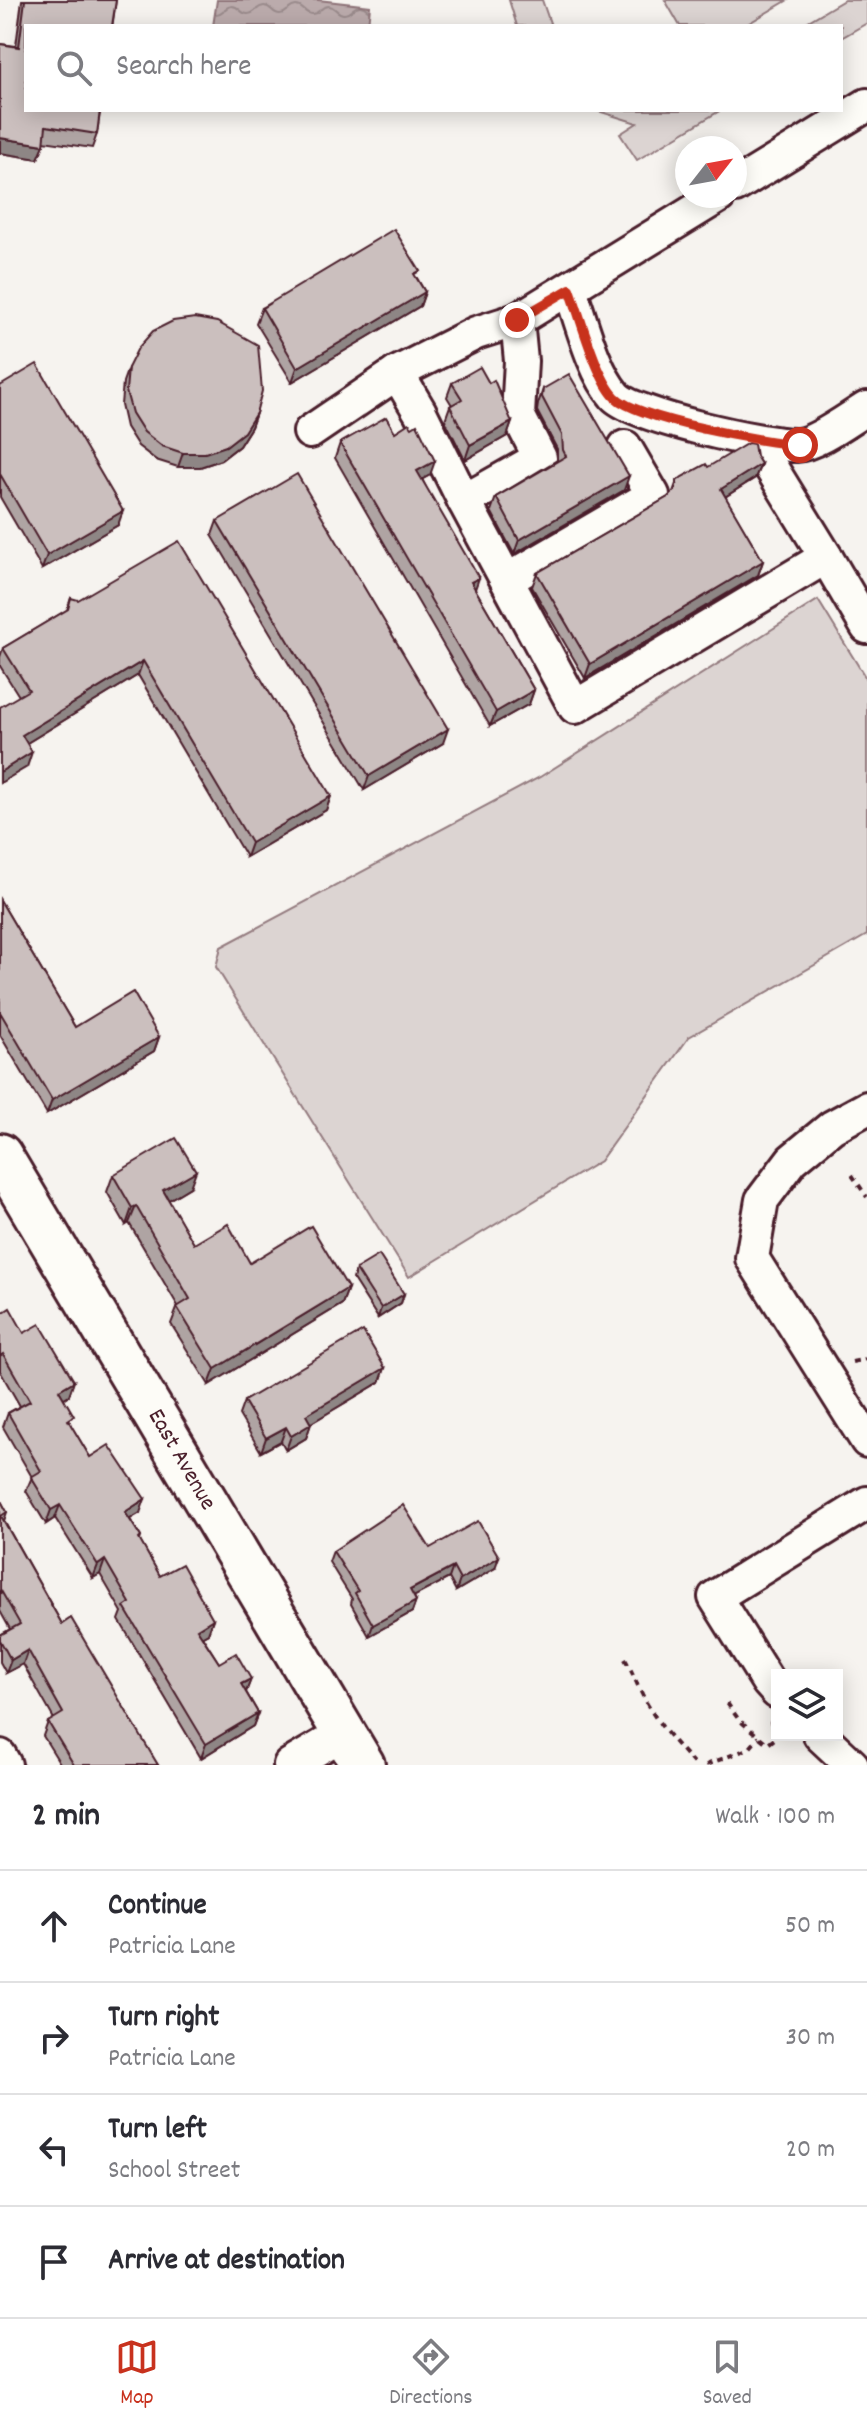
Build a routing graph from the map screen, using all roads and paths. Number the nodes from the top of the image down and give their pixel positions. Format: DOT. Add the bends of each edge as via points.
graph roads {
  1 [pos="867,105"];
  2 [pos="747,179"];
  3 [pos="700,208"];
  4 [pos="570,289"];
  5 [pos="517,320"];
  6 [pos="397,373"];
  7 [pos="867,408"];
  8 [pos="310,432"];
  9 [pos="625,447"];
  10 [pos="767,461"];
  11 [pos="464,501"];
  12 [pos="826,557"];
  13 [pos="507,580"];
  14 [pos="867,627"];
  15 [pos="867,1108"];
  16 [pos="0,1155"];
  17 [pos="852,1175"];
  18 [pos="867,1197"];
  19 [pos="867,1359"];
  20 [pos="852,1362"];
  21 [pos="867,1441"];
  22 [pos="867,1503"];
  23 [pos="625,1659"];
  24 [pos="771,1685"];
  25 [pos="727,1703"];
  26 [pos="759,1737"];
  27 [pos="772,1741"];
  28 [pos="826,1741"];
  29 [pos="354,1749"];
  30 [pos="0,1756"];
  31 [pos="5,1765"];
  32 [pos="290,1765"];
  33 [pos="695,1765"];
  34 [pos="706,1765"];
  35 [pos="852,1765"];
  1 -- 2 [label="street"];
  3 -- 4 [label="street"];
  4 -- 5 [label="street"];
  4 -- 7 [label="street" via="599,370 616,398 650,414 759,441 800,445"];
  5 -- 6 [label="street" via="476,333"];
  5 -- 11 [label="street" via="518,415 540,458"];
  6 -- 8 [label="street"];
  6 -- 11 [label="street"];
  9 -- 13 [label="street" via="653,495"];
  10 -- 12 [label="street"];
  11 -- 13 [label="street"];
  12 -- 13 [label="street" via="575,707"];
  12 -- 14 [label="street"];
  15 -- 21 [label="street" via="832,1127 792,1160 762,1200 752,1258"];
  16 -- 29 [label="main road, East Avenue"];
  17 -- 18 [label="path"];
  19 -- 20 [label="path"];
  22 -- 24 [label="street" via="715,1597"];
  23 -- 33 [label="path" via="672,1740"];
  25 -- 26 [label="path"];
  26 -- 27 [label="path" via="768,1744"];
  26 -- 34 [label="path" via="750,1748"];
  28 -- 35 [label="street"];
  29 -- 32 [label="street"];
  30 -- 31 [label="street"];
}
